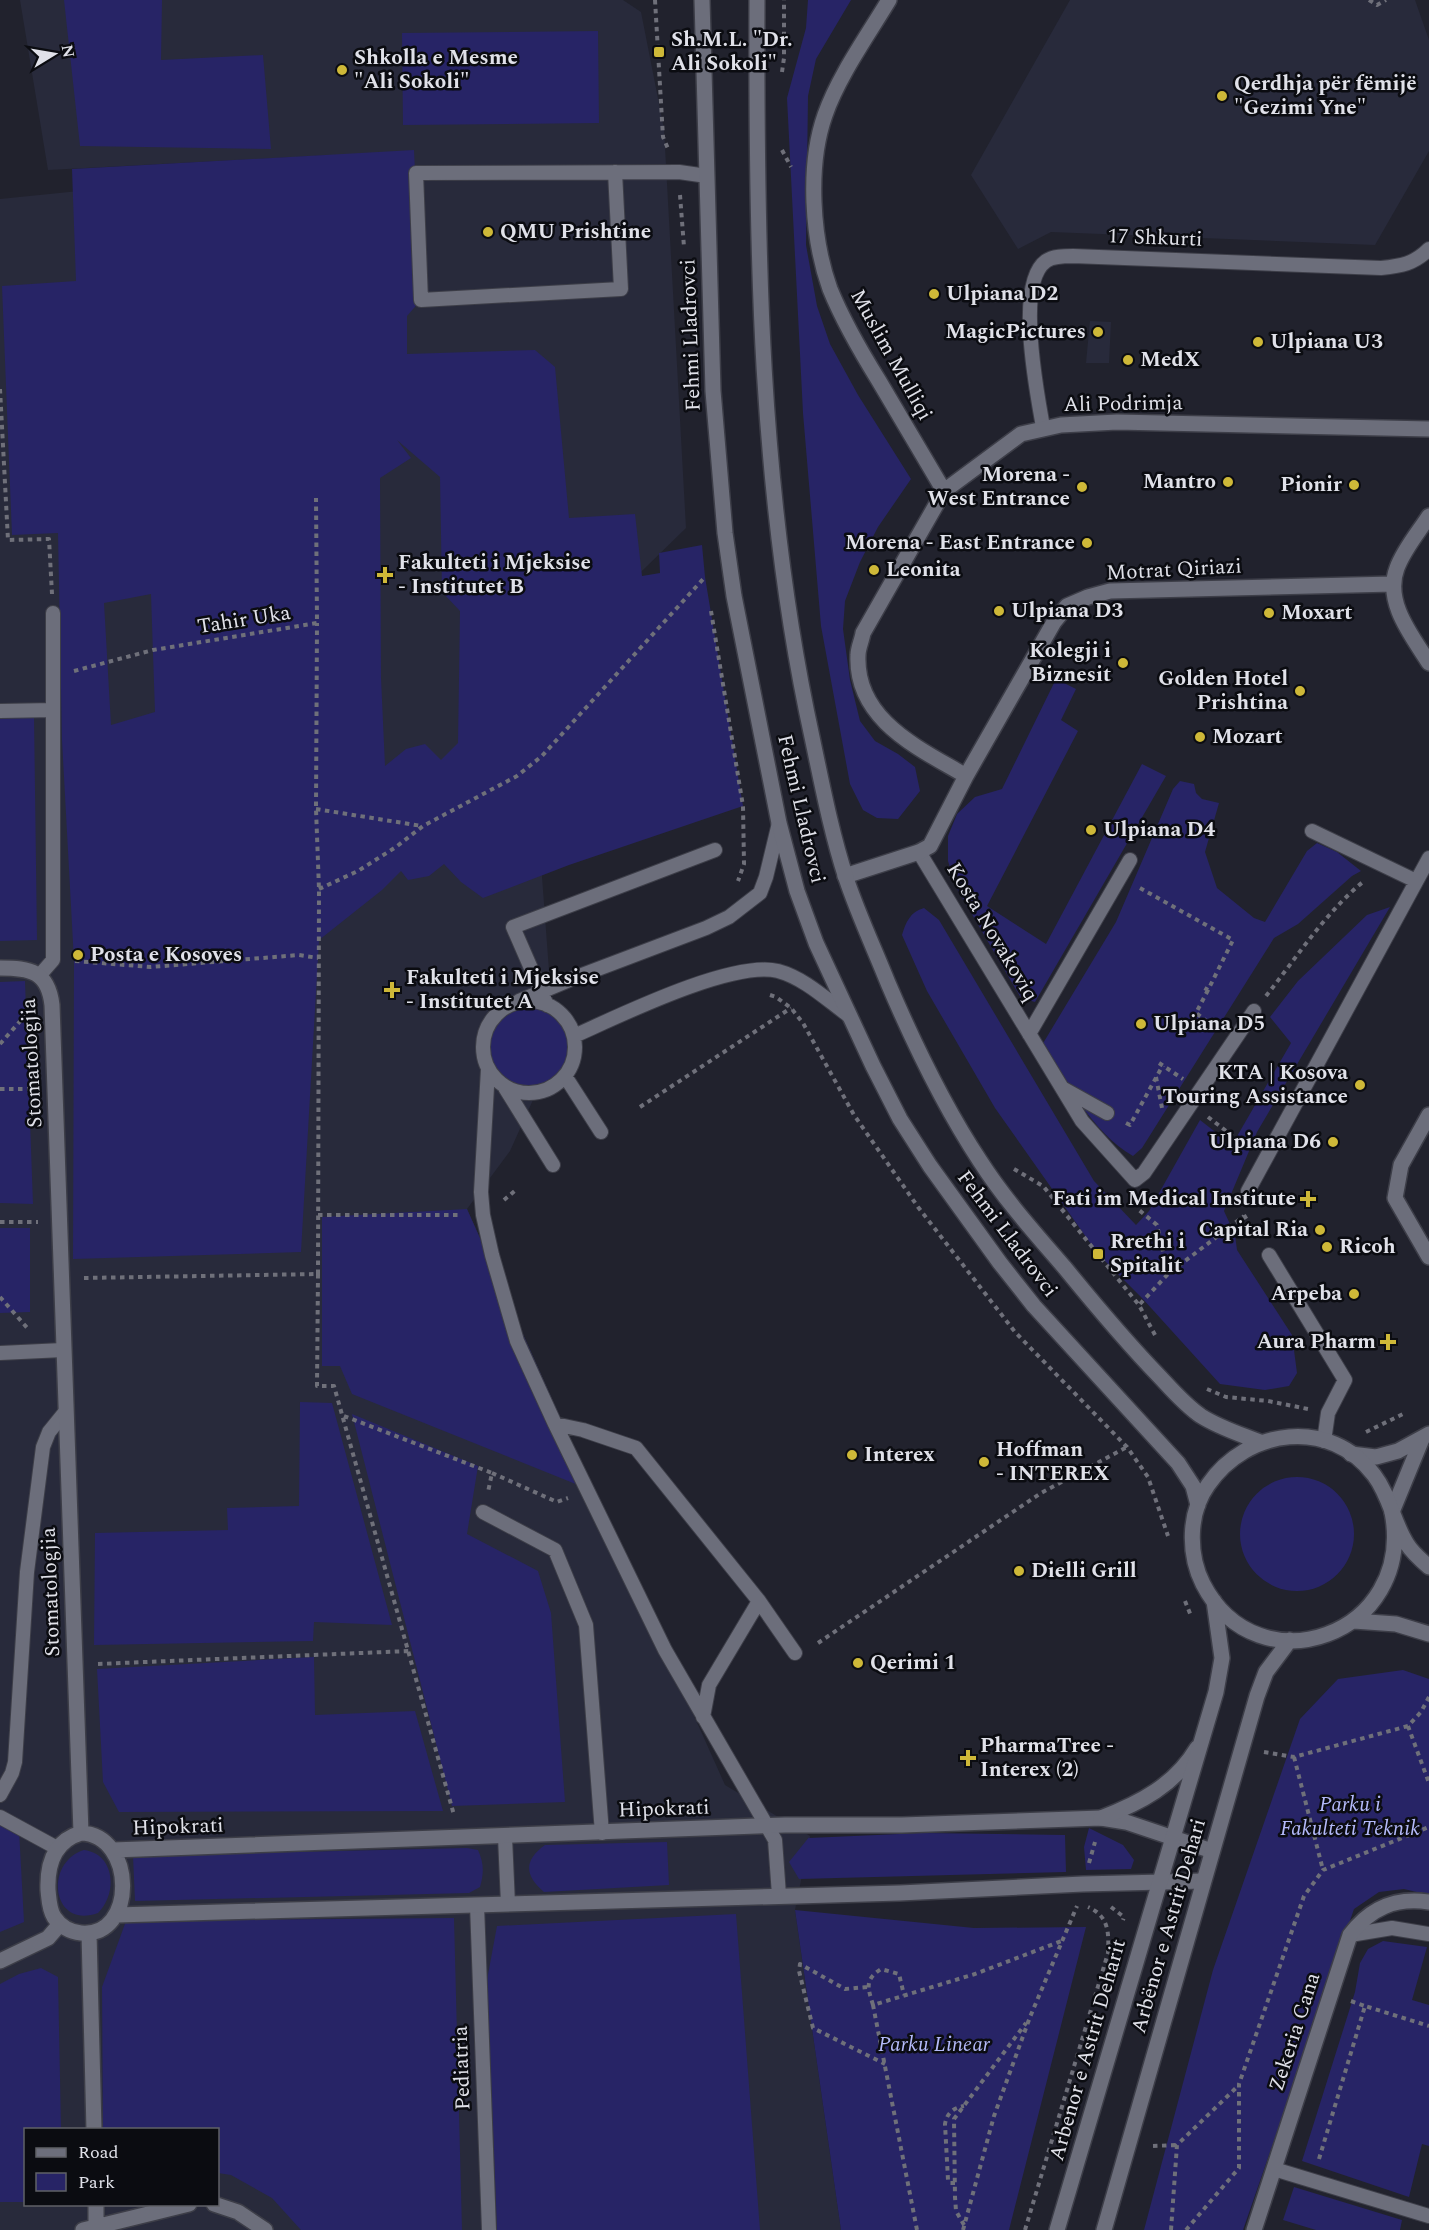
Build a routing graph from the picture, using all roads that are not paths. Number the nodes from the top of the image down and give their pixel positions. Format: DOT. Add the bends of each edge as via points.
graph roads {
  1 [pos="702,0"];
  2 [pos="757,0"];
  3 [pos="889,0"];
  4 [pos="615,172"];
  5 [pos="707,176"];
  6 [pos="1429,249"];
  7 [pos="1043,427"];
  8 [pos="1429,429"];
  9 [pos="944,491"];
  10 [pos="1429,516"];
  11 [pos="1393,584"];
  12 [pos="53,613"];
  13 [pos="1429,663"];
  14 [pos="53,710"];
  15 [pos="0,711"];
  16 [pos="966,776"];
  17 [pos="779,823"];
  18 [pos="1312,831"];
  19 [pos="715,850"];
  20 [pos="919,852"];
  21 [pos="1429,858"];
  22 [pos="1130,860"];
  23 [pos="845,876"];
  24 [pos="1416,881"];
  25 [pos="0,968"];
  26 [pos="39,976"];
  27 [pos="544,998"];
  28 [pos="1254,1011"];
  29 [pos="848,1015"];
  30 [pos="1029,1034"];
  31 [pos="574,1036"];
  32 [pos="488,1069"];
  33 [pos="565,1076"];
  34 [pos="504,1086"];
  35 [pos="1060,1088"];
  36 [pos="1107,1113"];
  37 [pos="1429,1115"];
  38 [pos="601,1132"];
  39 [pos="553,1165"];
  40 [pos="1248,1191"];
  41 [pos="1269,1255"];
  42 [pos="1429,1257"];
  43 [pos="63,1350"];
  44 [pos="0,1353"];
  45 [pos="66,1411"];
  46 [pos="555,1424"];
  47 [pos="1426,1436"];
  48 [pos="1324,1441"];
  49 [pos="1260,1442"];
  50 [pos="1351,1454"];
  51 [pos="1198,1505"];
  52 [pos="483,1512"];
  53 [pos="1392,1512"];
  54 [pos="1429,1567"];
  55 [pos="1214,1600"];
  56 [pos="759,1601"];
  57 [pos="1354,1621"];
  58 [pos="1429,1634"];
  59 [pos="1290,1640"];
  60 [pos="795,1653"];
  61 [pos="703,1718"];
  62 [pos="1204,1735"];
  63 [pos="0,1795"];
  64 [pos="0,1817"];
  65 [pos="1101,1818"];
  66 [pos="768,1826"];
  67 [pos="81,1833"];
  68 [pos="602,1833"];
  69 [pos="506,1836"];
  70 [pos="1172,1839"];
  71 [pos="57,1848"];
  72 [pos="113,1850"];
  73 [pos="1212,1851"];
  74 [pos="1203,1881"];
  75 [pos="1159,1882"];
  76 [pos="779,1895"];
  77 [pos="1429,1902"];
  78 [pos="508,1904"];
  79 [pos="477,1905"];
  80 [pos="116,1915"];
  81 [pos="60,1924"];
  82 [pos="89,1933"];
  83 [pos="1429,1934"];
  84 [pos="1350,1935"];
  85 [pos="0,1961"];
  86 [pos="94,2128"];
  87 [pos="1274,2169"];
  88 [pos="96,2206"];
  89 [pos="185,2206"];
  90 [pos="217,2206"];
  91 [pos="1429,2216"];
  92 [pos="90,2228"];
  93 [pos="1259,2229"];
  94 [pos="266,2230"];
  95 [pos="489,2230"];
  96 [pos="1057,2230"];
  97 [pos="1104,2230"];
  1 -- 5 [label="street, Fehmi Lladrovci"];
  2 -- 23 [label="street, Fehmi Lladrovci" via="757,202 771,473 799,678"];
  3 -- 9 [label="street, Muslim Mulliqi" via="825,114 817,144 815,215 830,288 846,323"];
  4 -- 4 [label="lane" via="416,173 421,300 621,289"];
  4 -- 5 [label="lane"];
  5 -- 17 [label="street, Fehmi Lladrovci" via="713,391 725,533"];
  6 -- 7 [label="lane, 17 Shkurti" via="1409,264 1381,268 1073,256 1047,259 1033,282 1030,318"];
  7 -- 8 [label="street, Ali Podrimja" via="1117,422"];
  7 -- 9 [label="street, Ali Podrimja" via="1021,434"];
  9 -- 16 [label="street, Ali Podrimja" via="863,633 858,655 860,678 869,703 884,723 909,743"];
  10 -- 11 [label="street" via="1404,554"];
  11 -- 13 [label="street" via="1400,615"];
  11 -- 16 [label="street, Motrat Qiriazi" via="1110,591 1067,606 1054,622"];
  12 -- 14 [label="lane"];
  14 -- 15 [label="lane"];
  14 -- 26 [label="lane, Stomatologjia" via="53,960"];
  16 -- 20 [label="street, Motrat Qiriazi" via="937,835 930,846"];
  17 -- 27 [label="lane" via="760,893 729,917 574,978"];
  17 -- 29 [label="street, Fehmi Lladrovci" via="801,900"];
  18 -- 24 [label="lane"];
  19 -- 27 [label="lane" via="513,927"];
  20 -- 23 [label="street"];
  20 -- 30 [label="lane, Kosta Novakoviq"];
  21 -- 24 [label="lane"];
  22 -- 30 [label="lane, Kosta Novakoviq"];
  23 -- 49 [label="street, Fehmi Lladrovci" via="912,1039 979,1161 1018,1215 1181,1399 1221,1428"];
  24 -- 40 [label="lane"];
  25 -- 26 [label="street" via="26,968"];
  26 -- 43 [label="street, Stomatologjia" via="48,987 52,1005"];
  27 -- 31 [label="lane" via="567,1020"];
  27 -- 32 [label="lane" via="519,1001 495,1015 483,1041"];
  28 -- 35 [label="lane, Kosta Novakoviq" via="1136,1180 1082,1121"];
  29 -- 31 [label="lane" via="801,980 761,969 666,996"];
  29 -- 51 [label="street, Fehmi Lladrovci" via="900,1119 962,1213 1034,1306 1178,1463 1193,1486"];
  30 -- 35 [label="lane, Kosta Novakoviq"];
  31 -- 33 [label="lane" via="572,1064"];
  32 -- 34 [label="lane"];
  32 -- 46 [label="lane" via="483,1215 517,1341"];
  33 -- 34 [label="lane" via="553,1087 536,1093"];
  33 -- 38 [label="lane"];
  34 -- 39 [label="lane"];
  35 -- 36 [label="lane"];
  37 -- 42 [label="street" via="1401,1165 1395,1198"];
  41 -- 48 [label="lane" via="1345,1380 1328,1413"];
  43 -- 44 [label="lane"];
  43 -- 45 [label="street, Stomatologjia"];
  45 -- 63 [label="lane" via="49,1431 43,1447 27,1572 15,1762"];
  45 -- 67 [label="street, Stomatologjia"];
  46 -- 56 [label="lane" via="636,1448"];
  46 -- 61 [label="lane" via="665,1650"];
  47 -- 50 [label="street" via="1376,1457"];
  47 -- 53 [label="street"];
  48 -- 49 [label="street" via="1299,1436"];
  48 -- 50 [label="street"];
  49 -- 51 [label="street" via="1229,1460 1216,1473"];
  50 -- 53 [label="street" via="1373,1473"];
  51 -- 55 [label="street" via="1193,1529 1194,1555 1201,1579"];
  52 -- 68 [label="lane" via="555,1550 586,1625"];
  53 -- 54 [label="street" via="1407,1545"];
  53 -- 57 [label="street" via="1396,1543 1390,1573 1376,1599"];
  55 -- 59 [label="street" via="1225,1614 1256,1633"];
  55 -- 62 [label="street, Arbënor e Astrit Dehari" via="1222,1658"];
  56 -- 60 [label="lane"];
  56 -- 61 [label="lane" via="709,1685"];
  57 -- 58 [label="street" via="1396,1624"];
  57 -- 59 [label="street" via="1324,1636"];
  59 -- 73 [label="street, Arbënor e Astrit Dehari" via="1266,1672"];
  61 -- 66 [label="lane"];
  62 -- 65 [label="street" via="1188,1763 1168,1783 1148,1797"];
  62 -- 70 [label="street, Arbënor e Astrit Dehari"];
  64 -- 71 [label="lane"];
  65 -- 66 [label="street, Hipokrati"];
  65 -- 70 [label="street, Hipokrati" via="1126,1822"];
  66 -- 68 [label="street, Hipokrati"];
  66 -- 76 [label="lane" via="775,1840"];
  67 -- 71 [label="street"];
  67 -- 72 [label="street, Hipokrati" via="97,1836"];
  68 -- 69 [label="street, Hipokrati"];
  69 -- 72 [label="street, Hipokrati"];
  69 -- 78 [label="lane"];
  70 -- 73 [label="street, Hipokrati"];
  70 -- 75 [label="street, Arbënor e Astrit Dehari"];
  71 -- 81 [label="street" via="47,1874 51,1908"];
  72 -- 80 [label="street, Hipokrati" via="122,1879 122,1898"];
  73 -- 74 [label="street, Arbënor e Astrit Dehari"];
  74 -- 75 [label="street"];
  74 -- 97 [label="street, Arbënor e Astrit Dehari"];
  75 -- 76 [label="street"];
  75 -- 96 [label="street, Arbenor e Astrit Deharit"];
  76 -- 78 [label="street"];
  77 -- 84 [label="street, Zekeria Cana" via="1409,1901 1377,1909 1361,1920"];
  78 -- 79 [label="street"];
  79 -- 80 [label="street"];
  79 -- 95 [label="lane, Pediatria"];
  80 -- 82 [label="street" via="105,1926"];
  81 -- 82 [label="street"];
  81 -- 85 [label="street" via="48,1938"];
  82 -- 86 [label="street"];
  83 -- 84 [label="lane" via="1392,1928"];
  84 -- 87 [label="street, Zekeria Cana"];
  87 -- 91 [label="lane"];
  87 -- 93 [label="street, Zekeria Cana"];
  88 -- 92 [label="street"];
  89 -- 92 [label="street"];
  90 -- 94 [label="street" via="238,2212"];
}
